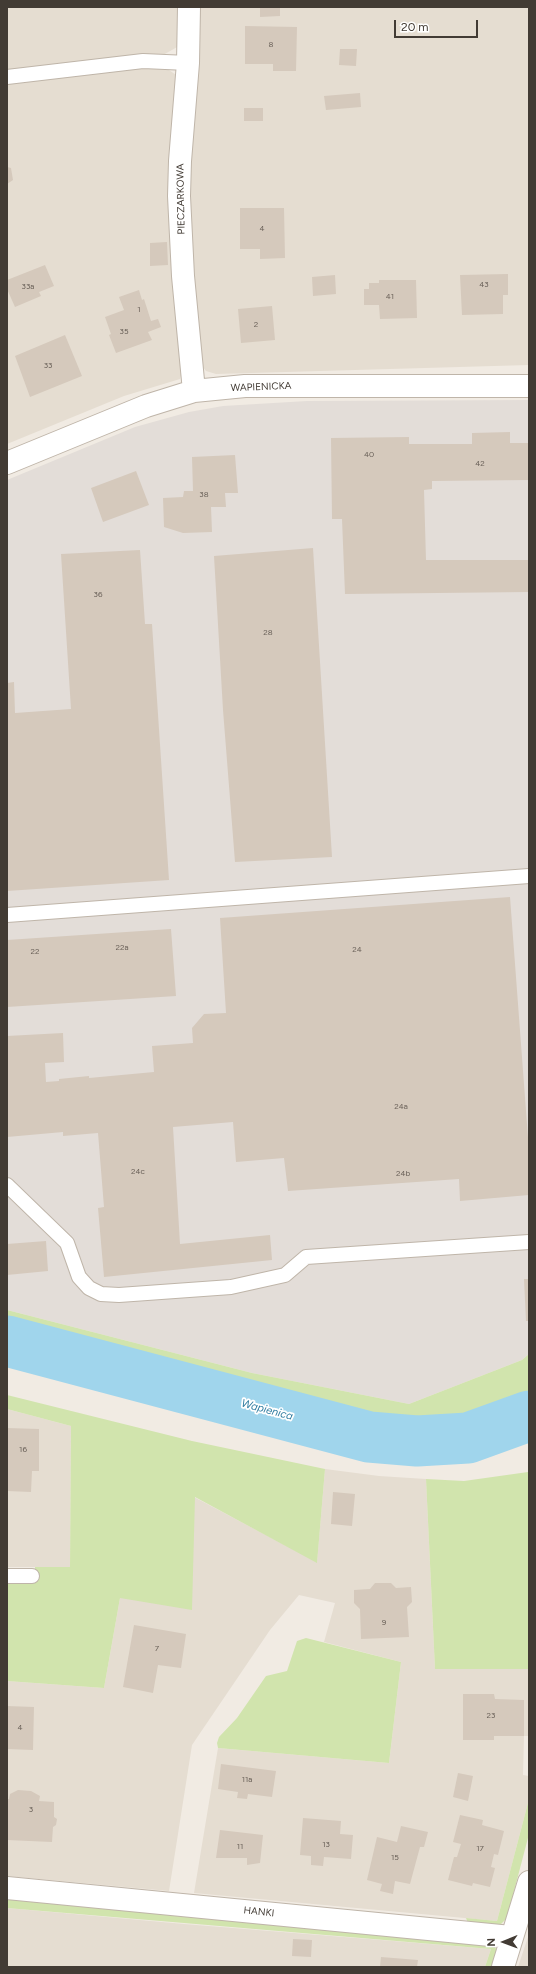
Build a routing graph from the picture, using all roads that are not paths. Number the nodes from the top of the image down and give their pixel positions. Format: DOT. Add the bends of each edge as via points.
graph roads {
  1 [pos="190,7"];
  2 [pos="188,63"];
  3 [pos="7,77"];
  4 [pos="529,386"];
  5 [pos="194,391"];
  6 [pos="7,463"];
  7 [pos="529,876"];
  8 [pos="7,915"];
  9 [pos="7,1185"];
  10 [pos="529,1242"];
  11 [pos="7,1576"];
  12 [pos="32,1576"];
  13 [pos="529,1884"];
  14 [pos="7,1888"];
  15 [pos="511,1937"];
  16 [pos="503,1967"];
  1 -- 2 [label="street, PIECZARKOWA"];
  2 -- 3 [label="lane" via="143,61"];
  2 -- 5 [label="street, PIECZARKOWA" via="179,196"];
  4 -- 5 [label="street, WAPIENICKA" via="245,386"];
  5 -- 6 [label="street, WAPIENICKA" via="146,406"];
  7 -- 8 [label="lane"];
  9 -- 10 [label="lane" via="67,1242 79,1277 89,1288 101,1294 231,1287 285,1275 306,1257"];
  11 -- 12 [label="lane"];
  13 -- 15 [label="street"];
  14 -- 15 [label="street, HANKI"];
  15 -- 16 [label="street"];
}
